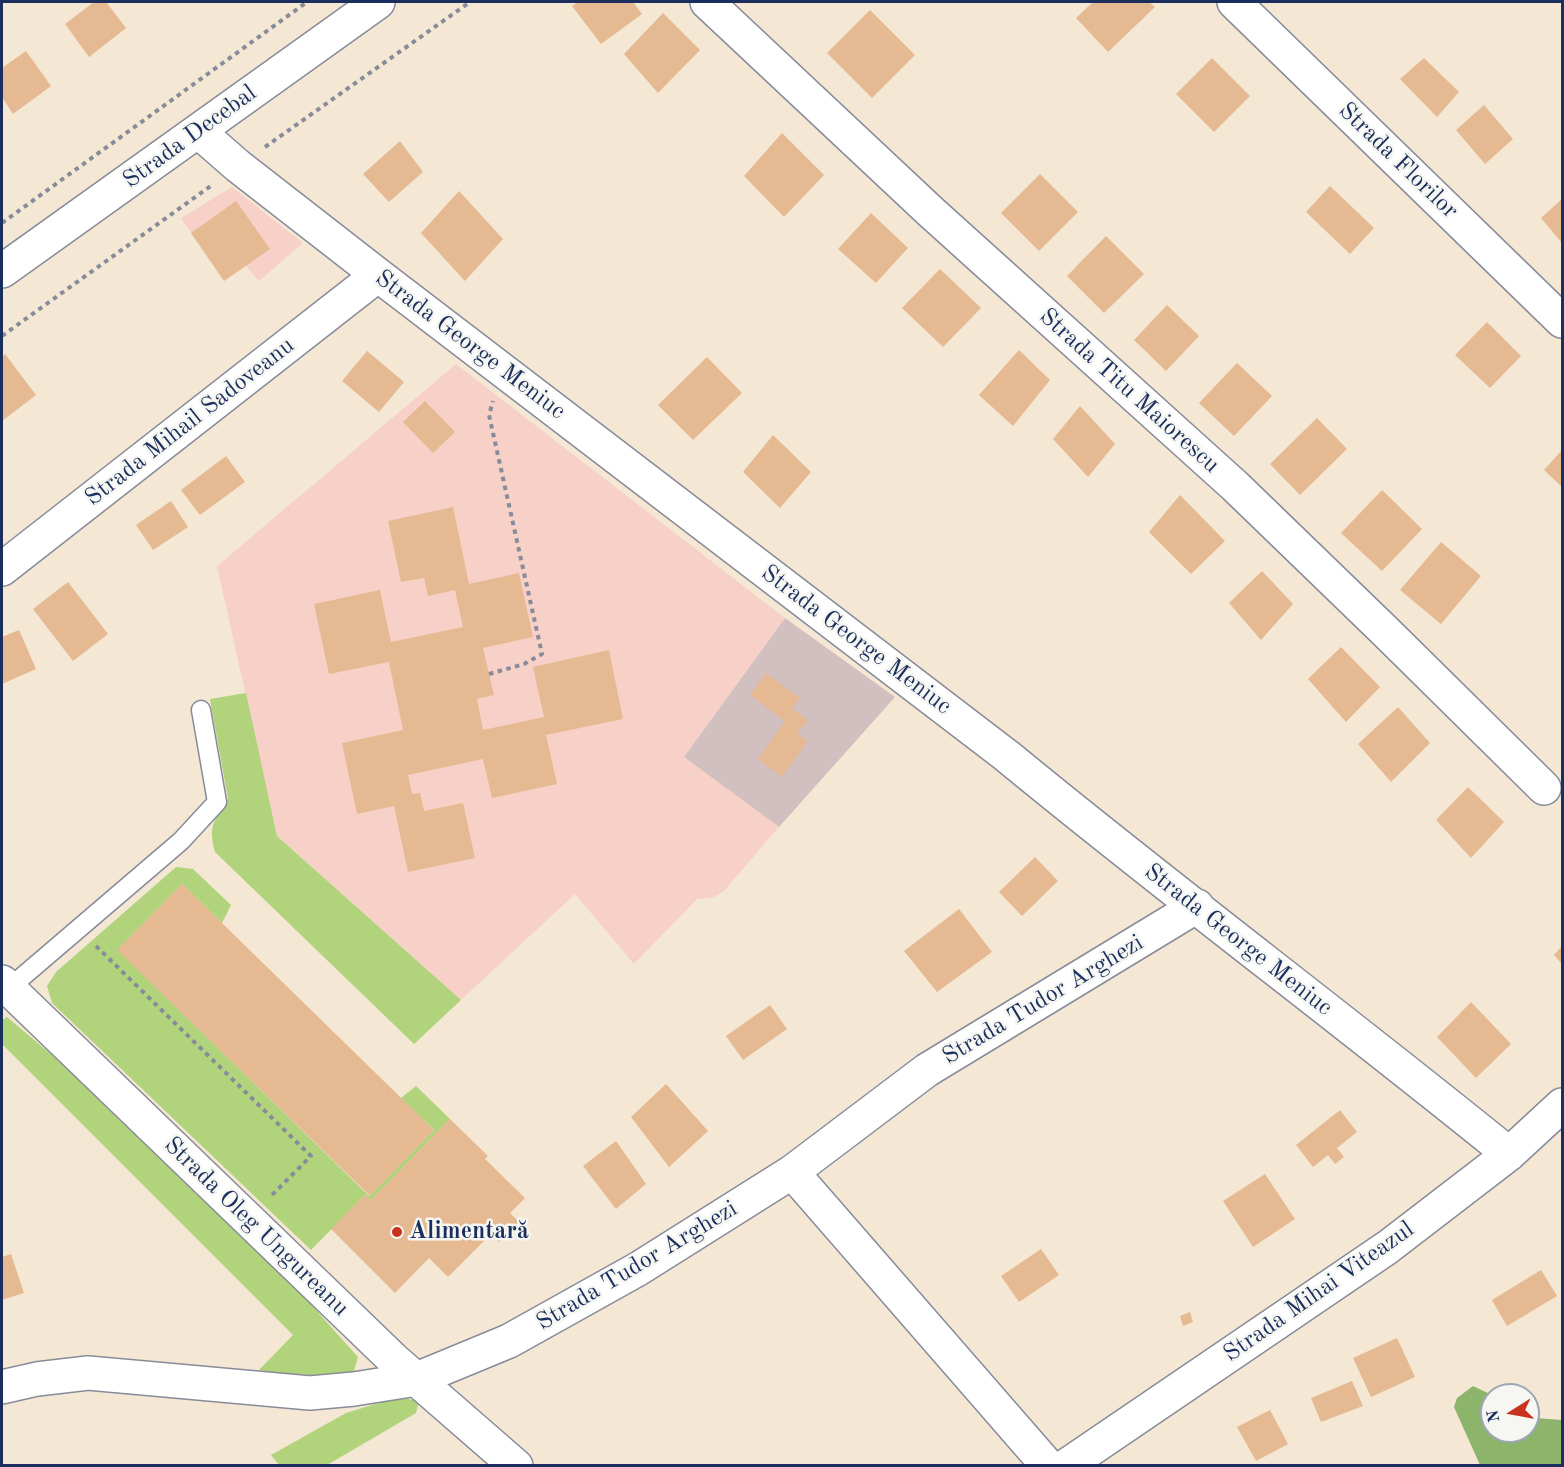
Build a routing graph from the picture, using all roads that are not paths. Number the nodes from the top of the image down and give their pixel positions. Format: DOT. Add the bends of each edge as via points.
graph roads {
  1 [pos="378,2"];
  2 [pos="707,2"];
  3 [pos="1234,2"];
  4 [pos="199,132"];
  5 [pos="2,271"];
  6 [pos="378,275"];
  7 [pos="1563,321"];
  8 [pos="2,569"];
  9 [pos="201,710"];
  10 [pos="1544,788"];
  11 [pos="1197,906"];
  12 [pos="4,988"];
  13 [pos="1563,1105"];
  14 [pos="1509,1154"];
  15 [pos="792,1172"];
  16 [pos="417,1379"];
  17 [pos="2,1387"];
  18 [pos="516,1466"];
  19 [pos="1048,1466"];
  20 [pos="1066,1466"];
  1 -- 4 [label="street, Strada Decebal"];
  2 -- 10 [label="street, Strada Titu Maiorescu" via="931,212 1235,486"];
  3 -- 7 [label="street, Strada Florilor"];
  4 -- 5 [label="street, Strada Decebal"];
  4 -- 6 [label="street, Strada George Meniuc"];
  6 -- 8 [label="street, Strada Mihail Sadoveanu"];
  6 -- 11 [label="street, Strada George Meniuc" via="929,695"];
  9 -- 12 [label="lane" via="217,802 181,842"];
  11 -- 14 [label="street, Strada George Meniuc"];
  11 -- 15 [label="street, Strada Tudor Arghezi" via="927,1070"];
  12 -- 16 [label="street, Strada Oleg Ungureanu"];
  13 -- 14 [label="street, Strada Mihai Viteazul"];
  14 -- 20 [label="street, Strada Mihai Viteazul" via="1388,1247"];
  15 -- 16 [label="street, Strada Tudor Arghezi" via="638,1269 509,1341"];
  15 -- 19 [label="street"];
  16 -- 17 [label="street, Strada Tudor Arghezi" via="310,1393 88,1373"];
  16 -- 18 [label="street, Strada Oleg Ungureanu"];
}
